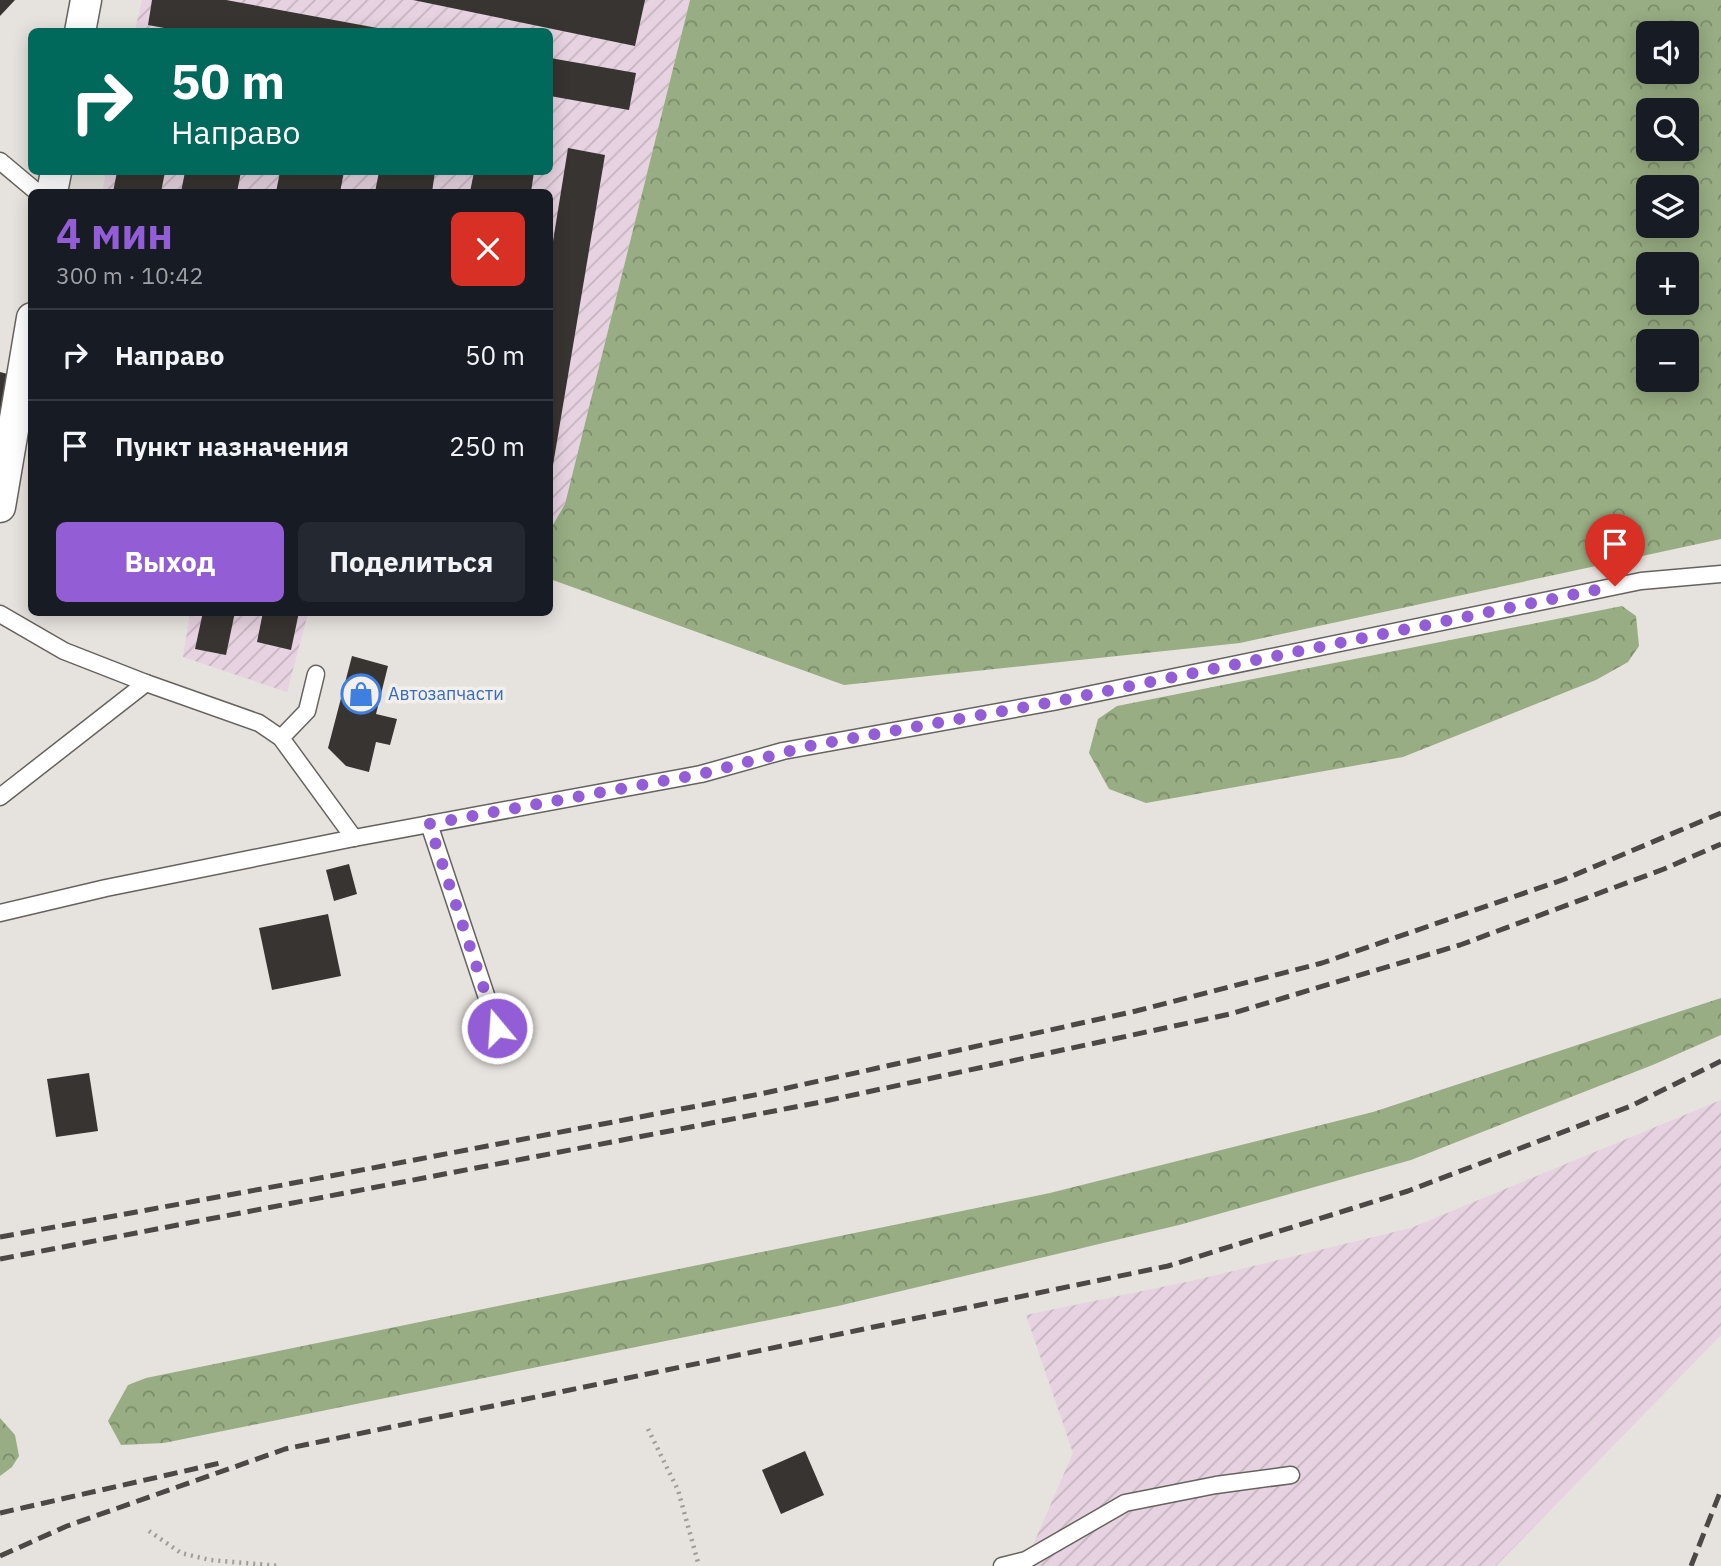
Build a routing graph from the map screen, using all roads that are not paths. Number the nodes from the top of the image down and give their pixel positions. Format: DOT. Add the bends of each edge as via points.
graph roads {
  1 [pos="86,0"];
  2 [pos="81,28"];
  3 [pos="0,160"];
  4 [pos="34,189"];
  5 [pos="28,341"];
  6 [pos="0,505"];
  7 [pos="1721,574"];
  8 [pos="0,614"];
  9 [pos="316,674"];
  10 [pos="146,683"];
  11 [pos="281,738"];
  12 [pos="0,797"];
  13 [pos="429,824"];
  14 [pos="354,838"];
  15 [pos="0,913"];
  16 [pos="497,1028"];
  17 [pos="1291,1475"];
  18 [pos="1002,1566"];
  1 -- 2 [label="street"];
  3 -- 4 [label="lane"];
  5 -- 6 [label="street"];
  7 -- 13 [label="lane" via="1642,581 1053,702 809,746 701,774"];
  8 -- 10 [label="lane" via="64,651"];
  9 -- 11 [label="lane" via="307,711"];
  10 -- 11 [label="lane" via="259,723"];
  10 -- 12 [label="lane"];
  11 -- 14 [label="lane"];
  13 -- 14 [label="lane"];
  13 -- 16 [label="lane"];
  14 -- 15 [label="lane"];
  17 -- 18 [label="lane" via="1125,1503 1026,1559"];
}
